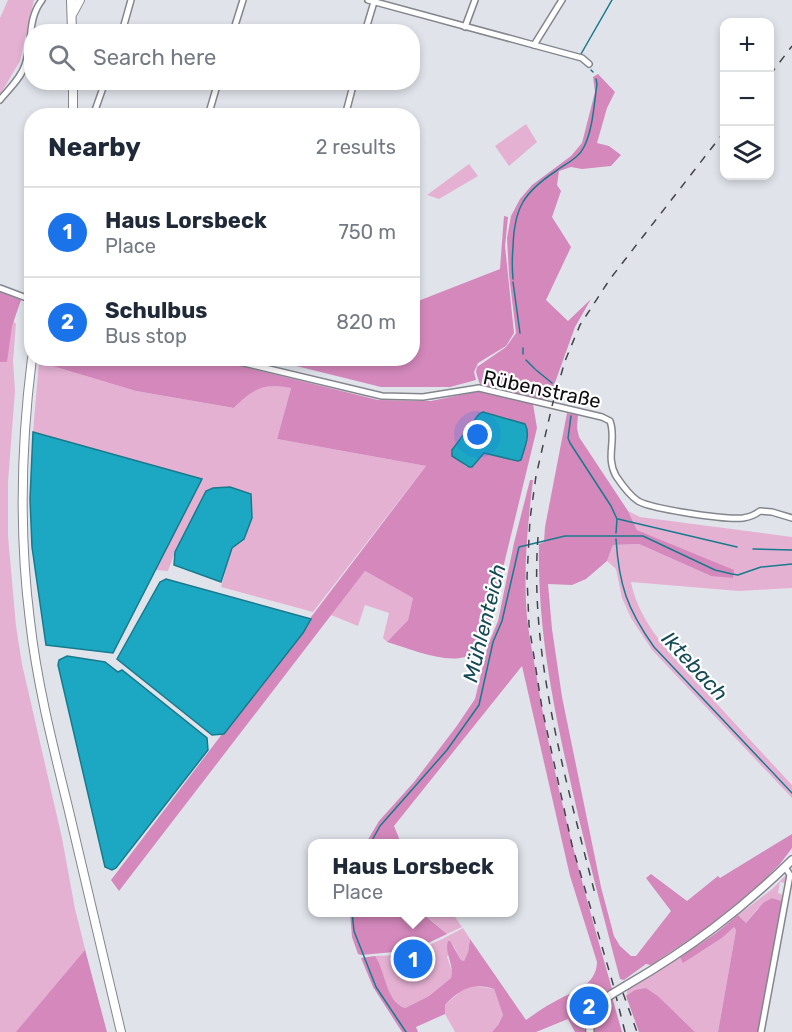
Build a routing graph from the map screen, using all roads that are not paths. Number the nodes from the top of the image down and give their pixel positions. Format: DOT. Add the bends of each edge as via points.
graph roads {
  1 [pos="42,0"];
  2 [pos="71,0"];
  3 [pos="80,0"];
  4 [pos="131,0"];
  5 [pos="243,0"];
  6 [pos="475,0"];
  7 [pos="562,0"];
  8 [pos="372,1"];
  9 [pos="72,17"];
  10 [pos="32,24"];
  11 [pos="72,24"];
  12 [pos="124,24"];
  13 [pos="236,24"];
  14 [pos="367,24"];
  15 [pos="465,27"];
  16 [pos="534,45"];
  17 [pos="589,64"];
  18 [pos="24,68"];
  19 [pos="73,90"];
  20 [pos="102,90"];
  21 [pos="216,90"];
  22 [pos="352,90"];
  23 [pos="0,100"];
  24 [pos="73,108"];
  25 [pos="96,108"];
  26 [pos="210,108"];
  27 [pos="347,108"];
  28 [pos="0,288"];
  29 [pos="24,297"];
  30 [pos="31,366"];
  31 [pos="256,366"];
  32 [pos="792,518"];
  33 [pos="792,860"];
  34 [pos="785,867"];
  35 [pos="121,1032"];
  36 [pos="590,1032"];
  37 [pos="761,1032"];
  1 -- 10 [label="street" via="34,10"];
  2 -- 9 [label="main road"];
  3 -- 9 [label="main road"];
  4 -- 12 [label="street"];
  5 -- 13 [label="street"];
  6 -- 15 [label="street"];
  7 -- 16 [label="street"];
  8 -- 14 [label="street"];
  8 -- 15 [label="street"];
  9 -- 11 [label="main road"];
  15 -- 16 [label="street"];
  16 -- 17 [label="street" via="582,58"];
  18 -- 23 [label="street"];
  19 -- 24 [label="main road"];
  20 -- 25 [label="street"];
  21 -- 26 [label="street"];
  22 -- 27 [label="street"];
  28 -- 29 [label="street"];
  30 -- 35 [label="main road" via="23,514 30,622 55,754"];
  31 -- 32 [label="street, Rübenstraße" via="369,394 423,397 479,388 602,417 610,421 613,429 610,455 615,474 636,500 656,508 735,518 747,518 760,511"];
  33 -- 34 [label="main road"];
  34 -- 36 [label="main road, bridge" via="707,934 604,999 591,1019"];
  34 -- 37 [label="street" via="790,875"];
}
